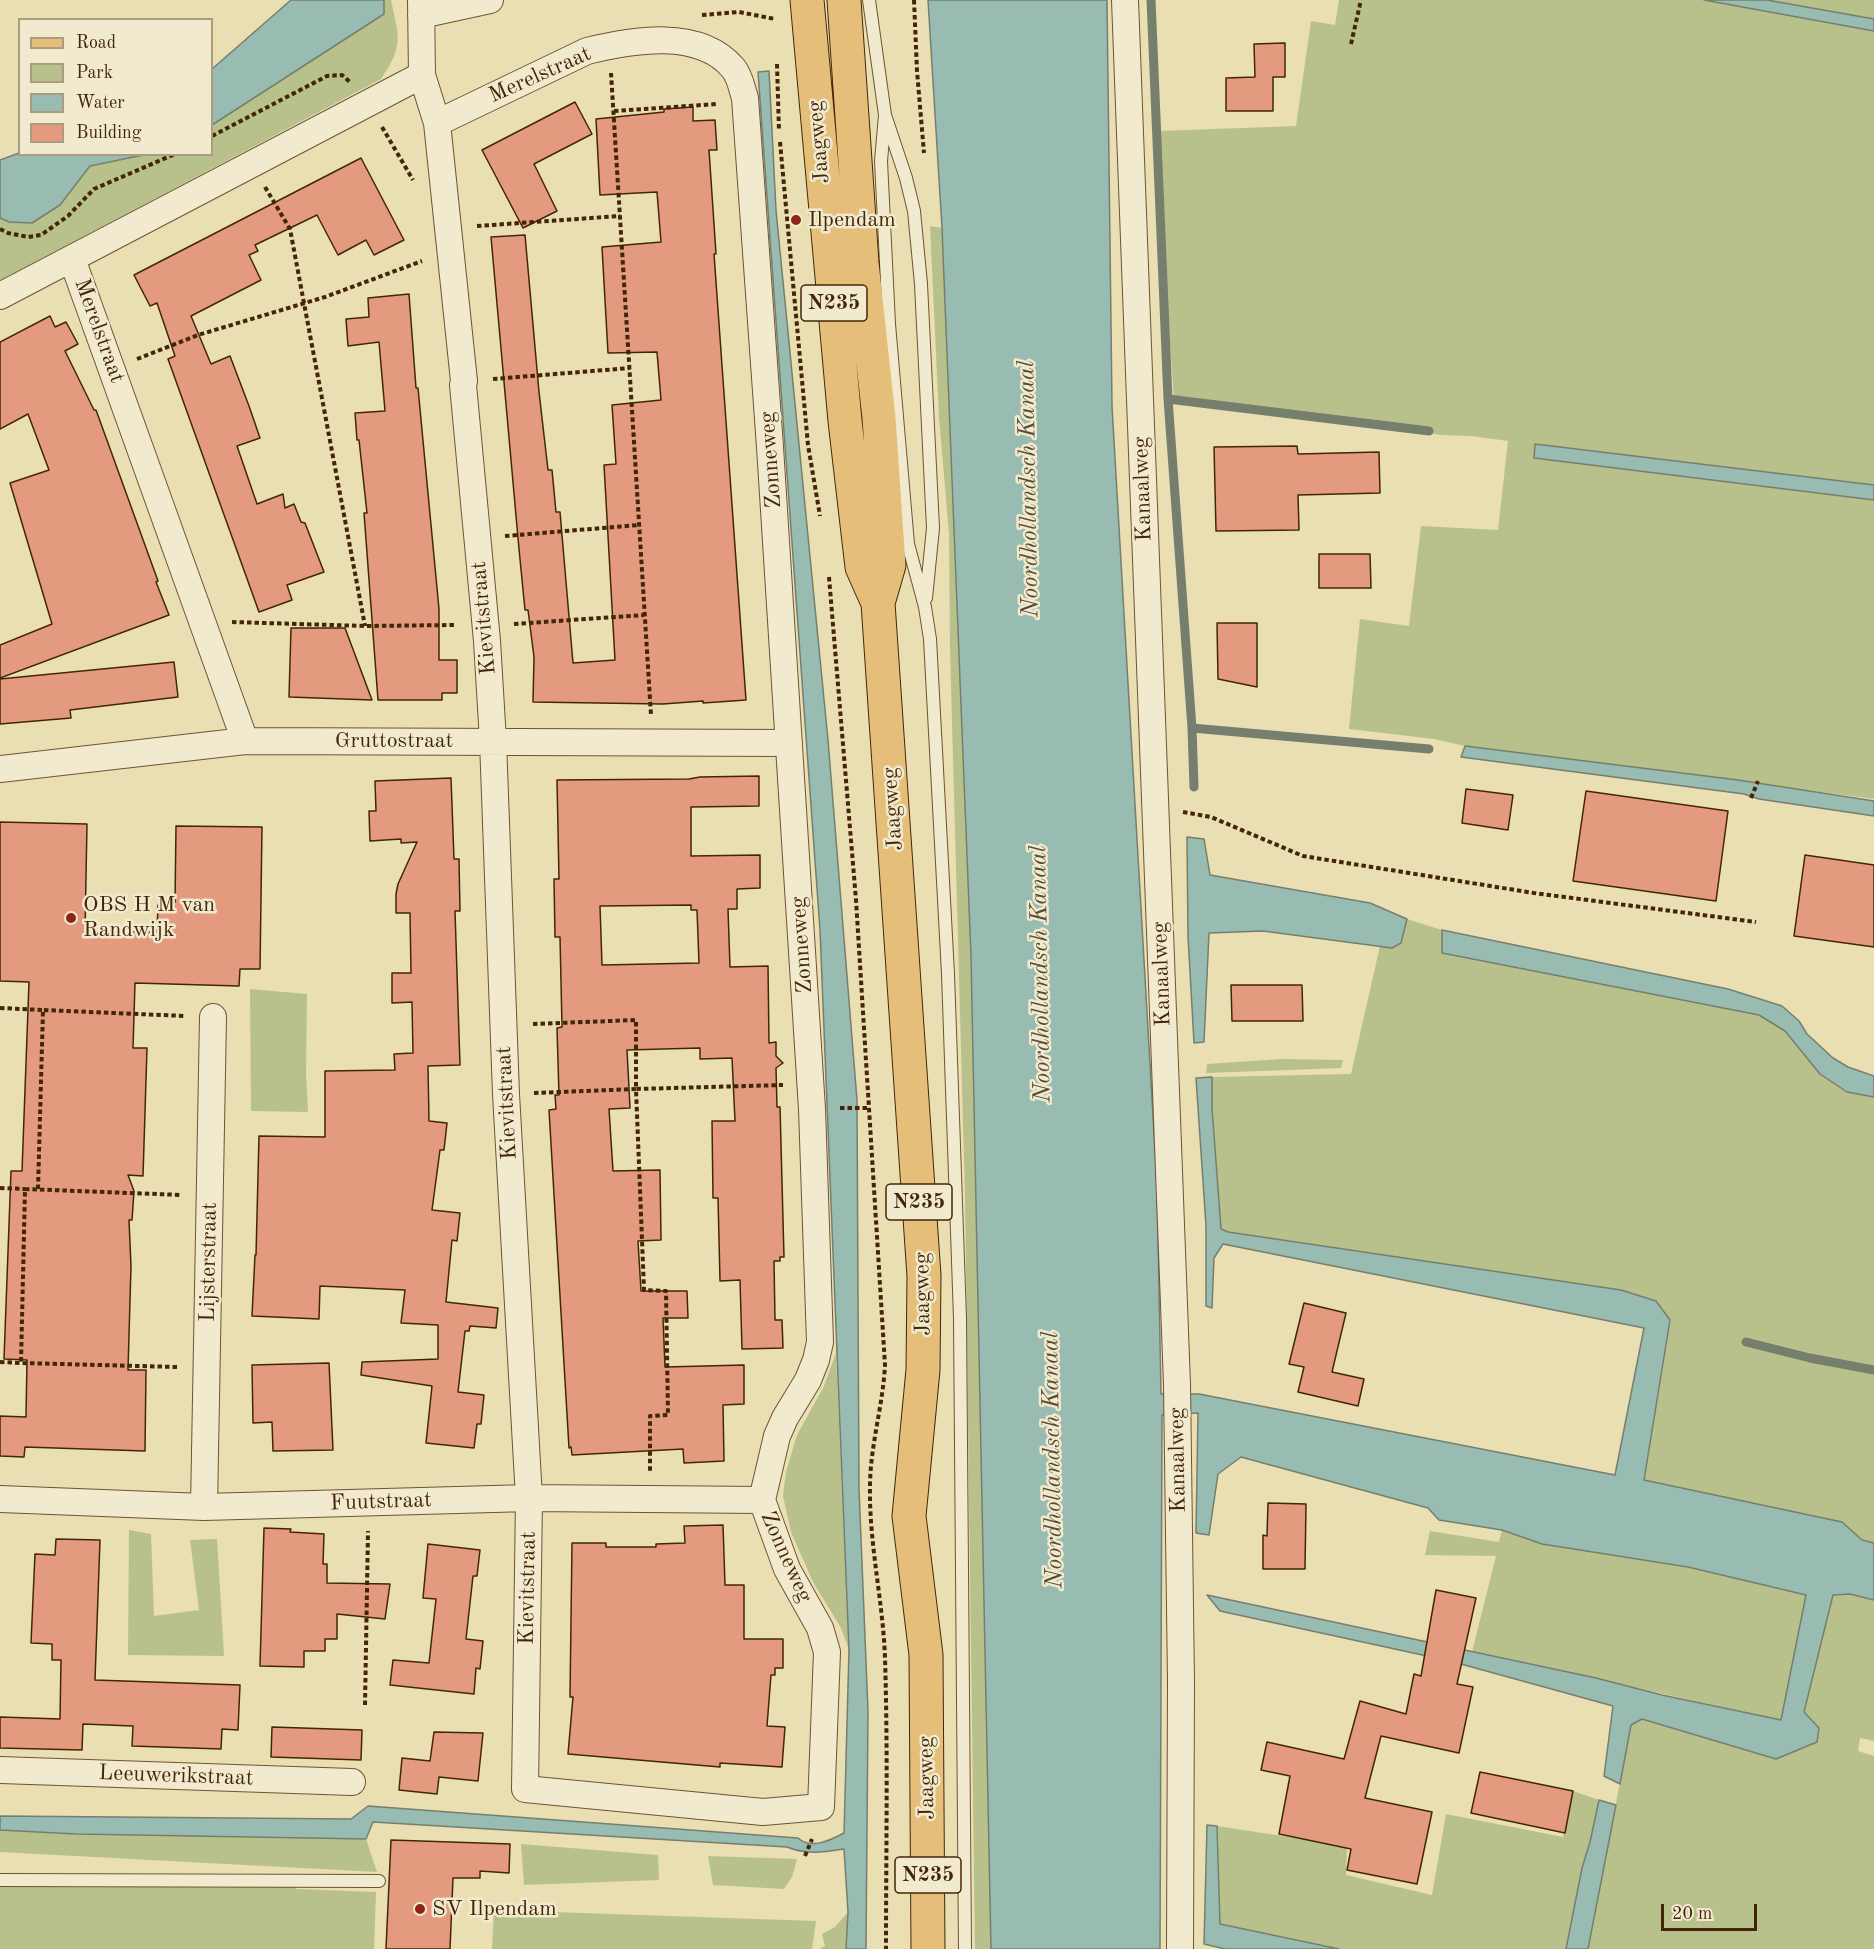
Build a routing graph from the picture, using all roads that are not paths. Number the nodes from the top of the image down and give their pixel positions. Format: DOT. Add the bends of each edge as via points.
graph roads {
  1 [pos="490,0"];
  2 [pos="807,0"];
  3 [pos="843,0"];
  4 [pos="869,0"];
  5 [pos="1125,0"];
  6 [pos="421,8"];
  7 [pos="727,63"];
  8 [pos="422,75"];
  9 [pos="885,115"];
  10 [pos="437,123"];
  11 [pos="72,259"];
  12 [pos="0,296"];
  13 [pos="878,603"];
  14 [pos="925,607"];
  15 [pos="245,741"];
  16 [pos="493,741"];
  17 [pos="789,743"];
  18 [pos="0,769"];
  19 [pos="213,1017"];
  20 [pos="529,1498"];
  21 [pos="0,1499"];
  22 [pos="762,1500"];
  23 [pos="204,1507"];
  24 [pos="0,1770"];
  25 [pos="352,1782"];
  26 [pos="821,1807"];
  27 [pos="0,1880"];
  28 [pos="378,1881"];
  29 [pos="928,1949"];
  30 [pos="965,1949"];
  31 [pos="1180,1949"];
  1 -- 6 [label="street"];
  2 -- 13 [label="main road, Jaagweg / N235" via="862,567"];
  3 -- 13 [label="main road, Jaagweg / N235" via="889,566"];
  4 -- 9 [label="lane"];
  5 -- 31 [label="street, Kanaalweg" via="1177,1384"];
  6 -- 8 [label="street"];
  7 -- 10 [label="street, Merelstraat" via="709,49 694,44 659,42 598,48"];
  7 -- 17 [label="street, Zonneweg" via="737,76 745,102"];
  8 -- 10 [label="street"];
  8 -- 11 [label="street, Merelstraat"];
  9 -- 14 [label="lane" via="881,161 889,324 908,544"];
  9 -- 14 [label="lane" via="914,211 921,284 933,528"];
  10 -- 16 [label="street, Kievitstraat" via="464,381"];
  11 -- 12 [label="street"];
  11 -- 15 [label="street, Merelstraat"];
  13 -- 29 [label="main road, Jaagweg / N235" via="924,1276 923,1370 909,1516 926,1655"];
  14 -- 30 [label="lane" via="931,651 948,974 960,1306"];
  15 -- 16 [label="street, Gruttostraat"];
  15 -- 18 [label="street, Gruttostraat"];
  16 -- 17 [label="street, Gruttostraat"];
  16 -- 20 [label="street, Kievitstraat" via="506,1094"];
  17 -- 22 [label="street, Zonneweg" via="811,1085 820,1342 808,1380 777,1436"];
  19 -- 23 [label="street, Lijsterstraat"];
  20 -- 22 [label="street, Fuutstraat"];
  20 -- 23 [label="street, Fuutstraat"];
  20 -- 26 [label="street, Kievitstraat" via="525,1789 763,1812"];
  21 -- 23 [label="street, Fuutstraat"];
  22 -- 26 [label="street, Zonneweg" via="787,1569 828,1652"];
  24 -- 25 [label="street, Leeuwerikstraat"];
  27 -- 28 [label="lane"];
}
